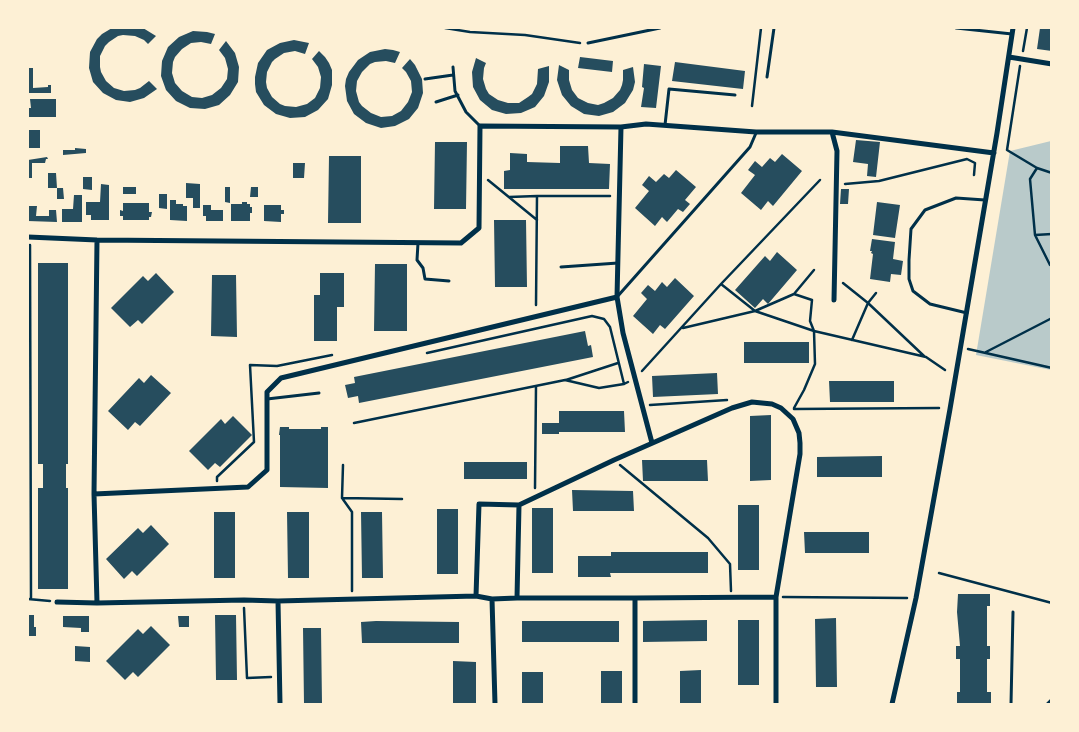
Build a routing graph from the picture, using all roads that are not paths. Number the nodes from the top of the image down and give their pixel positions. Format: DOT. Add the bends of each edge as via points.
graph roads {
  1 [pos="660,28"];
  2 [pos="774,28"];
  3 [pos="956,28"];
  4 [pos="1014,28"];
  5 [pos="1012,34"];
  6 [pos="588,43"];
  7 [pos="1009,57"];
  8 [pos="1052,64"];
  9 [pos="453,66"];
  10 [pos="453,75"];
  11 [pos="766,77"];
  12 [pos="426,79"];
  13 [pos="458,95"];
  14 [pos="735,95"];
  15 [pos="436,102"];
  16 [pos="665,125"];
  17 [pos="480,126"];
  18 [pos="621,127"];
  19 [pos="756,132"];
  20 [pos="832,132"];
  21 [pos="994,153"];
  22 [pos="986,200"];
  23 [pos="29,237"];
  24 [pos="97,240"];
  25 [pos="418,243"];
  26 [pos="618,263"];
  27 [pos="561,267"];
  28 [pos="449,281"];
  29 [pos="617,297"];
  30 [pos="834,300"];
  31 [pos="967,313"];
  32 [pos="319,393"];
  33 [pos="267,399"];
  34 [pos="652,443"];
  35 [pos="94,494"];
  36 [pos="518,505"];
  37 [pos="476,596"];
  38 [pos="776,597"];
  39 [pos="517,598"];
  40 [pos="634,598"];
  41 [pos="492,599"];
  42 [pos="278,601"];
  43 [pos="57,602"];
  44 [pos="96,603"];
  45 [pos="1013,612"];
  46 [pos="280,704"];
  47 [pos="495,704"];
  48 [pos="635,704"];
  49 [pos="776,704"];
  50 [pos="892,704"];
  51 [pos="1011,704"];
  1 -- 6 [label="lane"];
  2 -- 11 [label="lane"];
  3 -- 5 [label="lane"];
  4 -- 5 [label="street"];
  5 -- 7 [label="street"];
  7 -- 8 [label="street"];
  7 -- 21 [label="street"];
  9 -- 10 [label="lane"];
  10 -- 12 [label="lane"];
  10 -- 13 [label="lane"];
  13 -- 15 [label="lane"];
  13 -- 17 [label="lane" via="466,112"];
  14 -- 16 [label="lane" via="670,89"];
  16 -- 18 [label="street"];
  16 -- 19 [label="street"];
  17 -- 18 [label="street"];
  17 -- 25 [label="street" via="479,228 461,243"];
  18 -- 26 [label="street"];
  19 -- 20 [label="street"];
  19 -- 29 [label="lane" via="750,147"];
  20 -- 21 [label="street"];
  20 -- 30 [label="street" via="837,151"];
  21 -- 22 [label="street"];
  22 -- 31 [label="street"];
  22 -- 31 [label="lane" via="956,198 925,210 911,229 908,260 913,291 930,304"];
  23 -- 24 [label="street"];
  24 -- 25 [label="street"];
  24 -- 35 [label="street"];
  25 -- 28 [label="lane" via="417,260 423,268 424,280"];
  26 -- 27 [label="lane"];
  26 -- 29 [label="street"];
  29 -- 33 [label="street" via="281,378 267,392"];
  29 -- 34 [label="street" via="634,380"];
  31 -- 50 [label="street" via="916,598"];
  32 -- 33 [label="lane"];
  33 -- 35 [label="street" via="267,470 248,487"];
  34 -- 36 [label="street"];
  34 -- 38 [label="street" via="752,402 772,404 793,419 799,433 800,454"];
  35 -- 44 [label="street"];
  36 -- 37 [label="street" via="479,504"];
  36 -- 39 [label="street"];
  37 -- 41 [label="street"];
  37 -- 42 [label="street"];
  38 -- 40 [label="street"];
  38 -- 49 [label="street"];
  39 -- 40 [label="street"];
  39 -- 41 [label="street"];
  40 -- 48 [label="street"];
  41 -- 47 [label="street"];
  42 -- 44 [label="street"];
  42 -- 46 [label="street"];
  43 -- 44 [label="street"];
  45 -- 51 [label="lane"];
}
